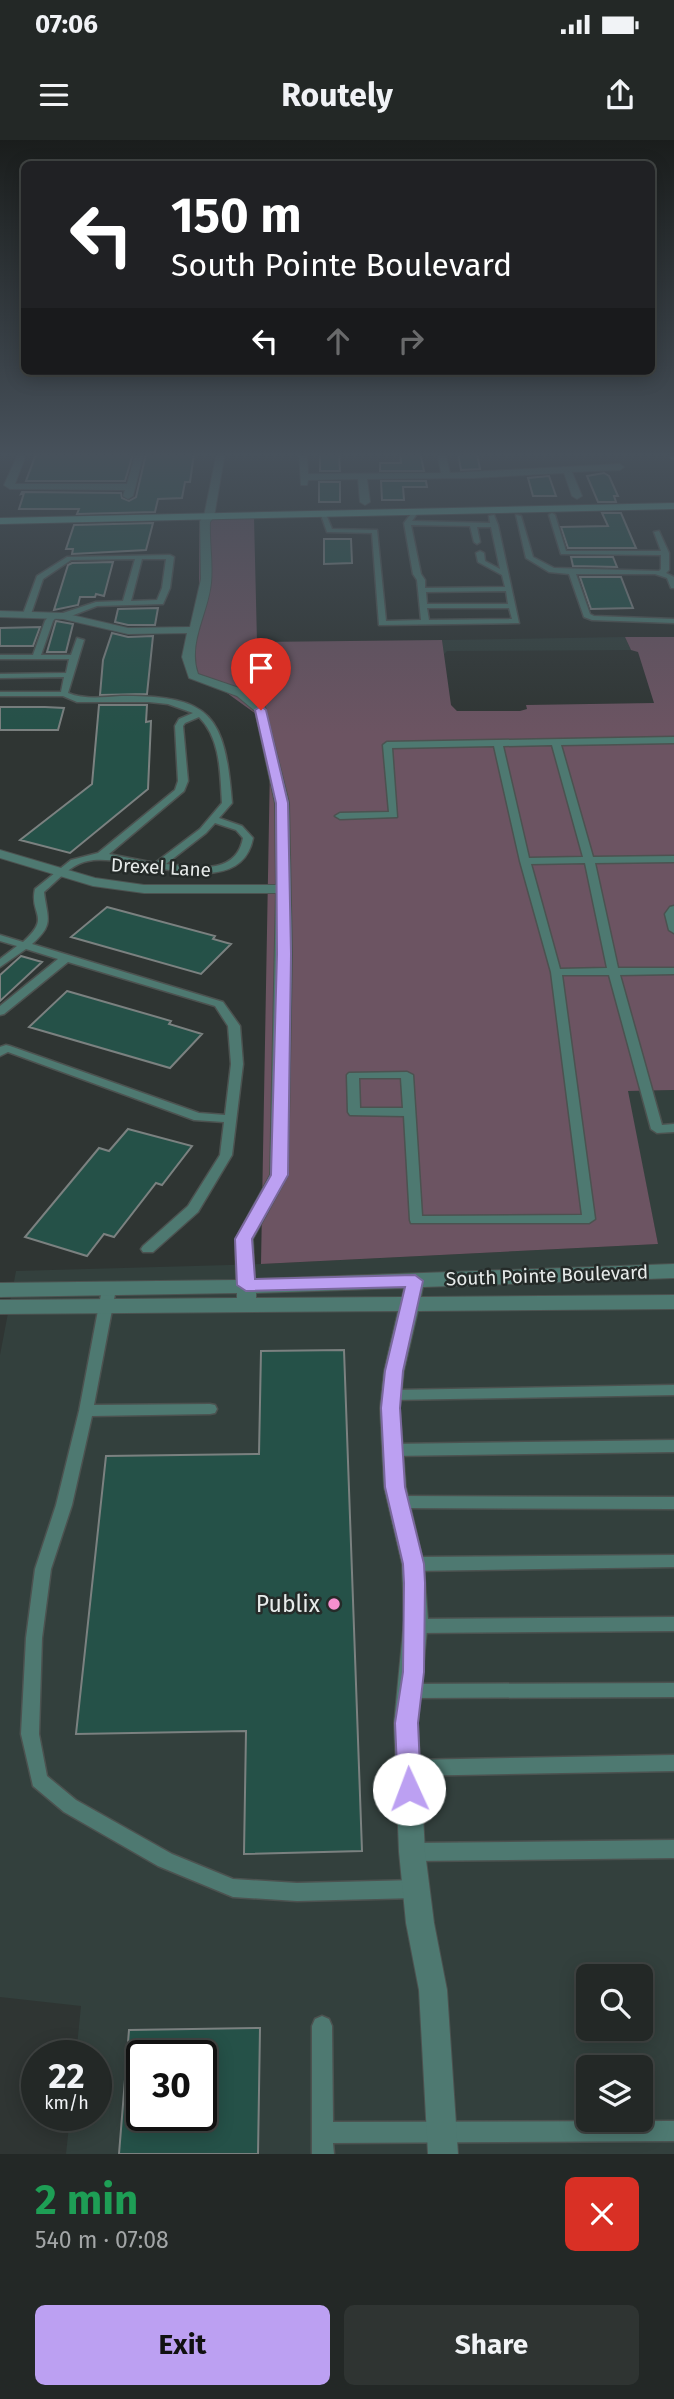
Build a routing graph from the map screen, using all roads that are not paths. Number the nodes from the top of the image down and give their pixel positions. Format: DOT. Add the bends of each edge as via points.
graph roads {
  1 [pos="204,546"];
  2 [pos="376,546"];
  3 [pos="415,546"];
  4 [pos="498,546"];
  5 [pos="527,546"];
  6 [pos="561,546"];
  7 [pos="662,546"];
  8 [pos="480,553"];
  9 [pos="665,553"];
  10 [pos="139,557"];
  11 [pos="572,572"];
  12 [pos="503,573"];
  13 [pos="661,573"];
  14 [pos="674,586"];
  15 [pos="508,589"];
  16 [pos="422,590"];
  17 [pos="126,604"];
  18 [pos="424,606"];
  19 [pos="512,606"];
  20 [pos="0,614"];
  21 [pos="27,614"];
  22 [pos="58,615"];
  23 [pos="674,621"];
  24 [pos="425,622"];
  25 [pos="192,630"];
  26 [pos="79,640"];
  27 [pos="0,657"];
  28 [pos="36,657"];
  29 [pos="74,657"];
  30 [pos="69,675"];
  31 [pos="0,676"];
  32 [pos="0,694"];
  33 [pos="64,694"];
  34 [pos="200,713"];
  35 [pos="674,740"];
  36 [pos="556,741"];
  37 [pos="498,743"];
  38 [pos="340,816"];
  39 [pos="216,820"];
  40 [pos="0,854"];
  41 [pos="101,856"];
  42 [pos="674,859"];
  43 [pos="589,860"];
  44 [pos="525,861"];
  45 [pos="158,866"];
  46 [pos="65,873"];
  47 [pos="283,889"];
  48 [pos="674,909"];
  49 [pos="674,930"];
  50 [pos="0,938"];
  51 [pos="24,944"];
  52 [pos="67,957"];
  53 [pos="0,964"];
  54 [pos="674,971"];
  55 [pos="556,972"];
  56 [pos="614,972"];
  57 [pos="0,1012"];
  58 [pos="0,1053"];
  59 [pos="410,1112"];
  60 [pos="231,1119"];
  61 [pos="674,1128"];
  62 [pos="148,1249"];
  63 [pos="674,1271"];
  64 [pos="0,1290"];
  65 [pos="412,1292"];
  66 [pos="247,1294"];
  67 [pos="106,1298"];
  68 [pos="674,1302"];
  69 [pos="0,1307"];
  70 [pos="674,1390"];
  71 [pos="391,1395"];
  72 [pos="210,1409"];
  73 [pos="86,1411"];
  74 [pos="674,1446"];
  75 [pos="393,1450"];
  76 [pos="400,1502"];
  77 [pos="674,1503"];
  78 [pos="674,1561"];
  79 [pos="413,1564"];
  80 [pos="674,1624"];
  81 [pos="416,1626"];
  82 [pos="674,1690"];
  83 [pos="411,1691"];
  84 [pos="674,1763"];
  85 [pos="408,1768"];
  86 [pos="674,1849"];
  87 [pos="412,1852"];
  88 [pos="416,1889"];
  89 [pos="322,2026"];
  90 [pos="674,2131"];
  91 [pos="323,2143"];
  92 [pos="442,2143"];
  1 -- 25 [label="street" via="208,558 200,614"];
  2 -- 24 [label="lane" via="382,623"];
  3 -- 16 [label="lane"];
  4 -- 12 [label="lane"];
  5 -- 11 [label="lane" via="530,558 545,568"];
  6 -- 9 [label="lane" via="563,553"];
  7 -- 9 [label="lane"];
  8 -- 12 [label="lane" via="482,562"];
  9 -- 13 [label="lane"];
  10 -- 17 [label="lane"];
  10 -- 17 [label="lane" via="170,557 166,588 160,602"];
  10 -- 21 [label="lane" via="69,558 40,578"];
  11 -- 13 [label="lane"];
  11 -- 23 [label="lane" via="592,618"];
  12 -- 15 [label="lane"];
  13 -- 14 [label="lane" via="670,577"];
  15 -- 16 [label="lane"];
  15 -- 19 [label="lane"];
  16 -- 18 [label="lane"];
  17 -- 22 [label="lane" via="96,604"];
  18 -- 19 [label="lane"];
  18 -- 24 [label="lane"];
  19 -- 24 [label="lane" via="516,621"];
  20 -- 21 [label="street"];
  21 -- 22 [label="street"];
  22 -- 25 [label="street" via="128,631"];
  22 -- 28 [label="lane" via="49,621"];
  25 -- 47 [label="street" via="187,661 193,676 241,693 261,710 282,803"];
  26 -- 29 [label="lane"];
  27 -- 28 [label="lane"];
  28 -- 29 [label="lane"];
  29 -- 30 [label="lane"];
  30 -- 31 [label="lane"];
  30 -- 33 [label="lane"];
  32 -- 33 [label="lane"];
  33 -- 34 [label="lane" via="77,700 160,700"];
  34 -- 39 [label="lane" via="211,724 220,746 225,776 227,803"];
  34 -- 41 [label="lane" via="179,726 183,781 176,797"];
  35 -- 36 [label="lane"];
  36 -- 37 [label="lane"];
  36 -- 43 [label="lane"];
  37 -- 38 [label="lane" via="387,745 394,815"];
  37 -- 44 [label="lane"];
  39 -- 45 [label="lane"];
  39 -- 45 [label="lane" via="239,828 248,838 240,861 206,869"];
  40 -- 46 [label="street, Drexel Lane"];
  41 -- 45 [label="lane"];
  41 -- 46 [label="lane" via="75,862"];
  42 -- 43 [label="lane"];
  43 -- 44 [label="lane"];
  43 -- 56 [label="lane"];
  44 -- 55 [label="lane"];
  46 -- 47 [label="street, Drexel Lane" via="144,889"];
  46 -- 51 [label="lane" via="39,891 44,920 40,932"];
  47 -- 66 [label="street" via="279,1175 244,1239"];
  48 -- 49 [label="lane" via="670,914"];
  50 -- 51 [label="lane"];
  51 -- 52 [label="lane"];
  51 -- 53 [label="lane"];
  52 -- 57 [label="lane"];
  52 -- 60 [label="lane" via="219,1004 234,1026 237,1064"];
  54 -- 56 [label="lane"];
  55 -- 56 [label="lane"];
  55 -- 59 [label="lane" via="589,1219 416,1220"];
  56 -- 61 [label="lane" via="657,1129"];
  58 -- 60 [label="lane" via="6,1048 198,1117"];
  59 -- 59 [label="lane" via="407,1075 353,1075 355,1112"];
  60 -- 62 [label="lane" via="226,1155 193,1209"];
  63 -- 65 [label="street, South Pointe Boulevard" via="608,1271"];
  64 -- 67 [label="street, South Pointe Boulevard"];
  65 -- 66 [label="street, South Pointe Boulevard"];
  65 -- 68 [label="street, South Pointe Boulevard"];
  65 -- 71 [label="street"];
  66 -- 67 [label="street, South Pointe Boulevard"];
  67 -- 69 [label="street, South Pointe Boulevard"];
  67 -- 73 [label="lane"];
  70 -- 71 [label="lane"];
  71 -- 75 [label="street"];
  72 -- 73 [label="lane"];
  73 -- 88 [label="lane" via="43,1570 34,1638 30,1734 39,1780 70,1807 165,1860 233,1888 297,1892"];
  74 -- 75 [label="lane"];
  75 -- 76 [label="street"];
  76 -- 77 [label="lane"];
  76 -- 79 [label="street"];
  78 -- 79 [label="lane"];
  79 -- 81 [label="street"];
  80 -- 81 [label="lane"];
  81 -- 83 [label="street"];
  82 -- 83 [label="lane"];
  83 -- 85 [label="street" via="406,1723"];
  84 -- 85 [label="lane"];
  85 -- 87 [label="street"];
  86 -- 87 [label="lane"];
  87 -- 88 [label="street"];
  88 -- 92 [label="street" via="433,1990"];
  89 -- 91 [label="lane"];
  90 -- 92 [label="lane"];
  91 -- 92 [label="lane"];
}
